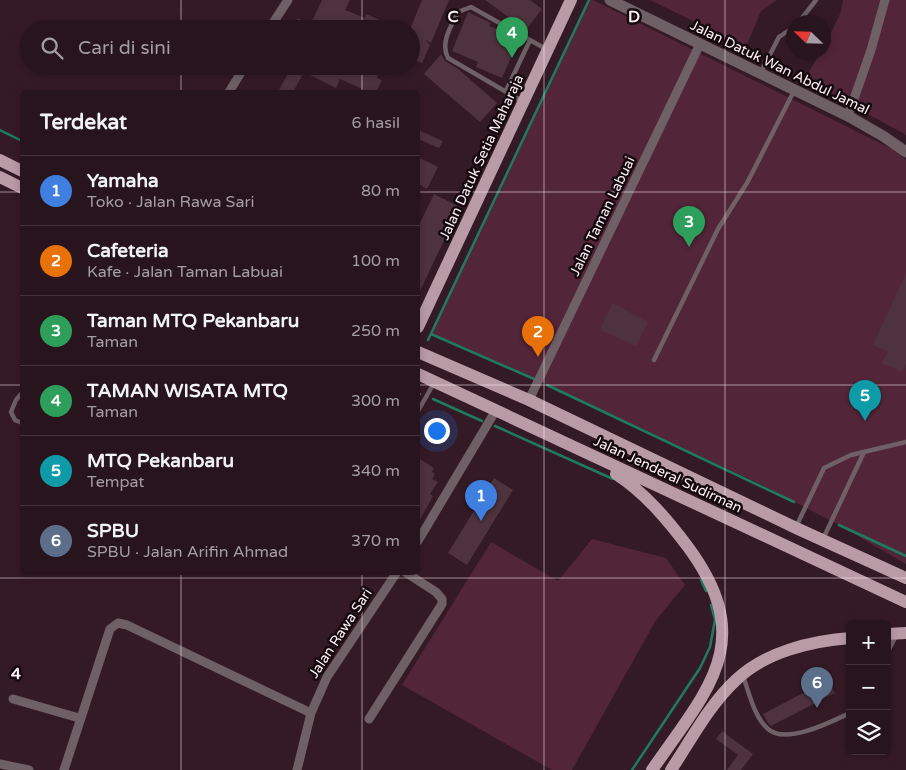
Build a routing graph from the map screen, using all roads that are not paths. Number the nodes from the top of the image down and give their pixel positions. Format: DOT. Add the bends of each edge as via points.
graph roads {
  1 [pos="288,0"];
  2 [pos="571,0"];
  3 [pos="610,0"];
  4 [pos="816,0"];
  5 [pos="885,0"];
  6 [pos="805,15"];
  7 [pos="275,20"];
  8 [pos="786,33"];
  9 [pos="530,40"];
  10 [pos="700,44"];
  11 [pos="548,50"];
  12 [pos="760,73"];
  13 [pos="239,75"];
  14 [pos="230,90"];
  15 [pos="795,90"];
  16 [pos="506,91"];
  17 [pos="523,102"];
  18 [pos="848,116"];
  19 [pos="906,152"];
  20 [pos="0,160"];
  21 [pos="20,170"];
  22 [pos="0,177"];
  23 [pos="20,187"];
  24 [pos="420,323"];
  25 [pos="420,353"];
  26 [pos="654,360"];
  27 [pos="420,375"];
  28 [pos="434,382"];
  29 [pos="20,394"];
  30 [pos="529,400"];
  31 [pos="420,407"];
  32 [pos="496,410"];
  33 [pos="20,422"];
  34 [pos="906,442"];
  35 [pos="578,448"];
  36 [pos="864,452"];
  37 [pos="796,528"];
  38 [pos="420,538"];
  39 [pos="822,540"];
  40 [pos="787,546"];
  41 [pos="813,558"];
  42 [pos="395,575"];
  43 [pos="409,575"];
  44 [pos="906,578"];
  45 [pos="906,602"];
  46 [pos="897,633"];
  47 [pos="846,638"];
  48 [pos="891,645"];
  49 [pos="743,674"];
  50 [pos="13,699"];
  51 [pos="311,713"];
  52 [pos="846,715"];
  53 [pos="79,718"];
  54 [pos="369,720"];
  55 [pos="0,764"];
  56 [pos="29,770"];
  57 [pos="64,770"];
  58 [pos="297,770"];
  59 [pos="652,770"];
  60 [pos="671,770"];
  1 -- 7 [label="street"];
  2 -- 11 [label="main road, Jalan Datuk Setia Maharaja"];
  3 -- 10 [label="street, Jalan Datuk Wan Abdul Jamal"];
  4 -- 6 [label="lane"];
  5 -- 18 [label="street"];
  8 -- 12 [label="lane" via="779,37"];
  9 -- 11 [label="lane"];
  9 -- 16 [label="lane"];
  9 -- 16 [label="lane" via="471,7 458,12 452,24 445,45 448,58"];
  10 -- 12 [label="street, Jalan Datuk Wan Abdul Jamal"];
  10 -- 30 [label="street, Jalan Taman Labuai"];
  11 -- 17 [label="main road, Jalan Datuk Setia Maharaja"];
  12 -- 15 [label="street, Jalan Datuk Wan Abdul Jamal"];
  13 -- 14 [label="street"];
  15 -- 18 [label="street, Jalan Datuk Wan Abdul Jamal"];
  15 -- 26 [label="lane" via="747,183 718,229"];
  16 -- 17 [label="lane"];
  17 -- 24 [label="main road, Jalan Datuk Setia Maharaja"];
  18 -- 19 [label="street, Jalan Datuk Wan Abdul Jamal"];
  20 -- 21 [label="main road"];
  22 -- 23 [label="main road"];
  25 -- 30 [label="main road, Jalan Jenderal Sudirman"];
  27 -- 28 [label="main road, Jalan Jenderal Sudirman"];
  28 -- 31 [label="lane"];
  28 -- 32 [label="main road, Jalan Jenderal Sudirman"];
  29 -- 33 [label="lane" via="11,412"];
  30 -- 37 [label="main road, Jalan Jenderal Sudirman"];
  32 -- 35 [label="main road, Jalan Jenderal Sudirman"];
  32 -- 38 [label="street"];
  34 -- 36 [label="lane"];
  35 -- 40 [label="main road, Jalan Jenderal Sudirman"];
  35 -- 59 [label="main road" via="628,482 658,510 709,579 721,610 723,639 714,675"];
  36 -- 37 [label="lane" via="824,468"];
  36 -- 39 [label="lane"];
  37 -- 39 [label="main road, Jalan Jenderal Sudirman"];
  37 -- 40 [label="main road"];
  39 -- 41 [label="main road"];
  39 -- 44 [label="main road, Jalan Jenderal Sudirman"];
  40 -- 41 [label="main road, Jalan Jenderal Sudirman"];
  41 -- 45 [label="main road, Jalan Jenderal Sudirman"];
  42 -- 51 [label="street, Jalan Rawa Sari" via="335,662"];
  43 -- 54 [label="street" via="436,592 442,604"];
  46 -- 48 [label="lane"];
  47 -- 49 [label="main road" via="788,650"];
  49 -- 52 [label="lane" via="761,719 767,729 774,732 791,735"];
  49 -- 60 [label="main road" via="717,700"];
  50 -- 53 [label="street"];
  51 -- 53 [label="street" via="118,623 110,629"];
  51 -- 58 [label="street, Jalan Rawa Sari"];
  53 -- 57 [label="street"];
  55 -- 56 [label="street"];
}
